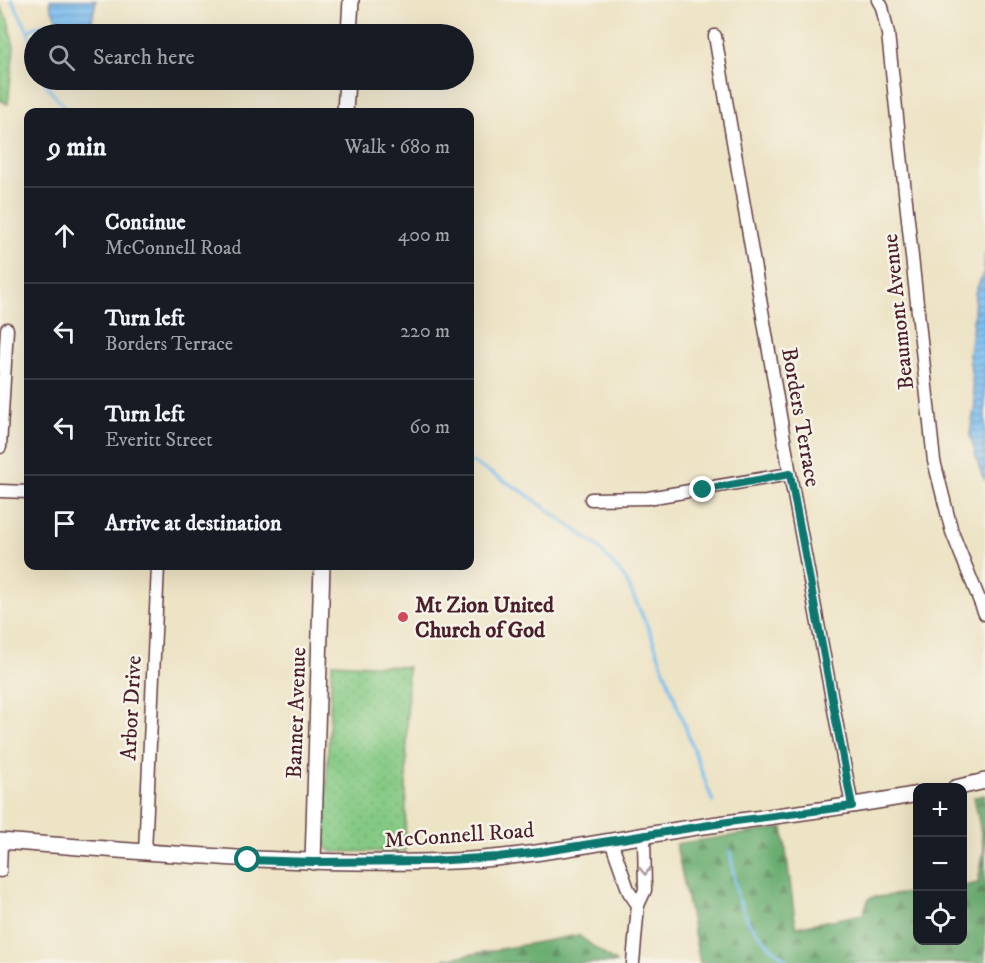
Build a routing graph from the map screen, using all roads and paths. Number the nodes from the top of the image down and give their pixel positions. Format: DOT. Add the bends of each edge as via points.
graph roads {
  1 [pos="351,0"];
  2 [pos="878,0"];
  3 [pos="350,24"];
  4 [pos="715,36"];
  5 [pos="346,90"];
  6 [pos="345,108"];
  7 [pos="7,329"];
  8 [pos="1,403"];
  9 [pos="0,447"];
  10 [pos="790,474"];
  11 [pos="0,491"];
  12 [pos="24,492"];
  13 [pos="591,499"];
  14 [pos="158,570"];
  15 [pos="322,570"];
  16 [pos="985,614"];
  17 [pos="985,781"];
  18 [pos="967,785"];
  19 [pos="913,795"];
  20 [pos="852,806"];
  21 [pos="644,835"];
  22 [pos="611,841"];
  23 [pos="1,842"];
  24 [pos="145,852"];
  25 [pos="313,862"];
  26 [pos="0,871"];
  27 [pos="638,906"];
  28 [pos="633,963"];
  1 -- 3 [label="street"];
  2 -- 16 [label="street, Beaumont Avenue" via="888,34 934,461 952,532"];
  4 -- 10 [label="street, Borders Terrace"];
  5 -- 6 [label="street"];
  7 -- 8 [label="street"];
  8 -- 9 [label="street"];
  10 -- 13 [label="street" via="648,498"];
  10 -- 20 [label="street, Borders Terrace"];
  11 -- 12 [label="street"];
  14 -- 24 [label="street, Arbor Drive"];
  15 -- 25 [label="street, Banner Avenue"];
  17 -- 18 [label="street"];
  19 -- 20 [label="street, McConnell Road"];
  20 -- 21 [label="street, McConnell Road"];
  21 -- 22 [label="street, McConnell Road"];
  21 -- 27 [label="street, one-way" via="645,890"];
  22 -- 25 [label="street, McConnell Road" via="456,861"];
  22 -- 27 [label="street" via="628,892"];
  23 -- 24 [label="street, McConnell Road"];
  23 -- 26 [label="street"];
  24 -- 25 [label="street, McConnell Road"];
  27 -- 28 [label="street"];
}
